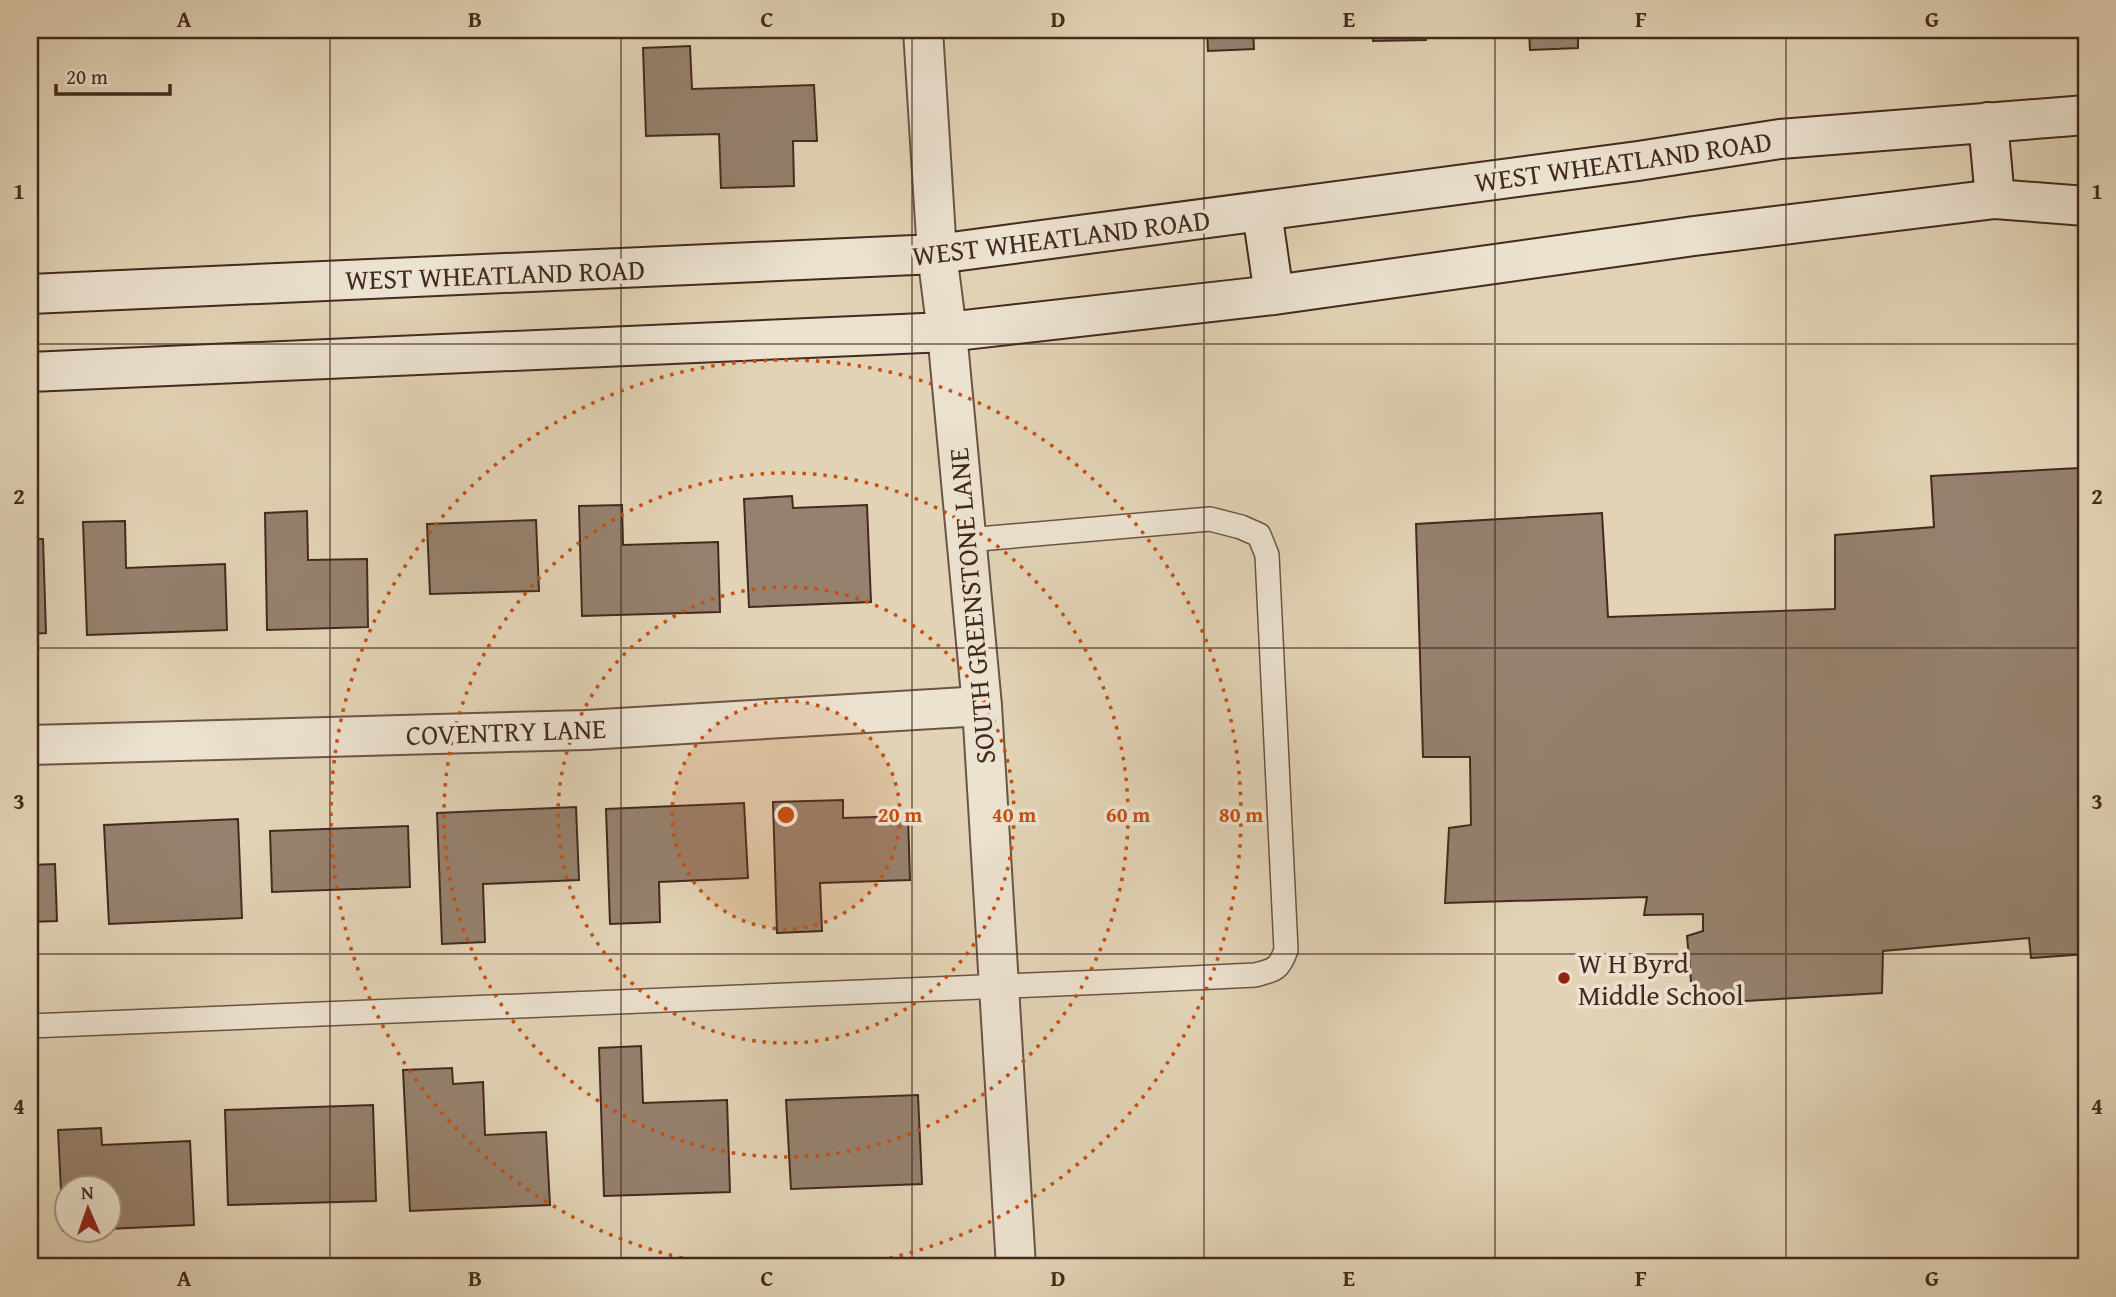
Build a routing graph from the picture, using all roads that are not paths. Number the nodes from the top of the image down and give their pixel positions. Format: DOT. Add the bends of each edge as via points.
graph roads {
  1 [pos="923,30"];
  2 [pos="2086,115"];
  3 [pos="1988,122"];
  4 [pos="1995,199"];
  5 [pos="2086,206"];
  6 [pos="1262,212"];
  7 [pos="937,254"];
  8 [pos="30,293"];
  9 [pos="1274,295"];
  10 [pos="947,332"];
  11 [pos="30,372"];
  12 [pos="967,540"];
  13 [pos="982,706"];
  14 [pos="30,745"];
  15 [pos="999,986"];
  16 [pos="30,1026"];
  17 [pos="1016,1267"];
  1 -- 7 [label="main road, SOUTH GREENSTONE LANE"];
  2 -- 3 [label="main road, WEST WHEATLAND ROAD"];
  3 -- 4 [label="main road"];
  3 -- 6 [label="main road, WEST WHEATLAND ROAD" via="1780,139"];
  4 -- 5 [label="main road"];
  4 -- 9 [label="main road"];
  6 -- 7 [label="main road, WEST WHEATLAND ROAD"];
  6 -- 9 [label="main road"];
  7 -- 8 [label="main road, WEST WHEATLAND ROAD"];
  7 -- 10 [label="main road, SOUTH GREENSTONE LANE"];
  9 -- 10 [label="main road"];
  10 -- 11 [label="main road"];
  10 -- 12 [label="main road, SOUTH GREENSTONE LANE"];
  12 -- 13 [label="main road, SOUTH GREENSTONE LANE"];
  12 -- 15 [label="lane" via="1210,519 1259,535 1268,555 1286,950 1282,963 1275,970 1255,975"];
  13 -- 14 [label="main road, COVENTRY LANE" via="586,730"];
  13 -- 15 [label="main road, SOUTH GREENSTONE LANE"];
  15 -- 16 [label="lane"];
  15 -- 17 [label="main road, SOUTH GREENSTONE LANE"];
}
